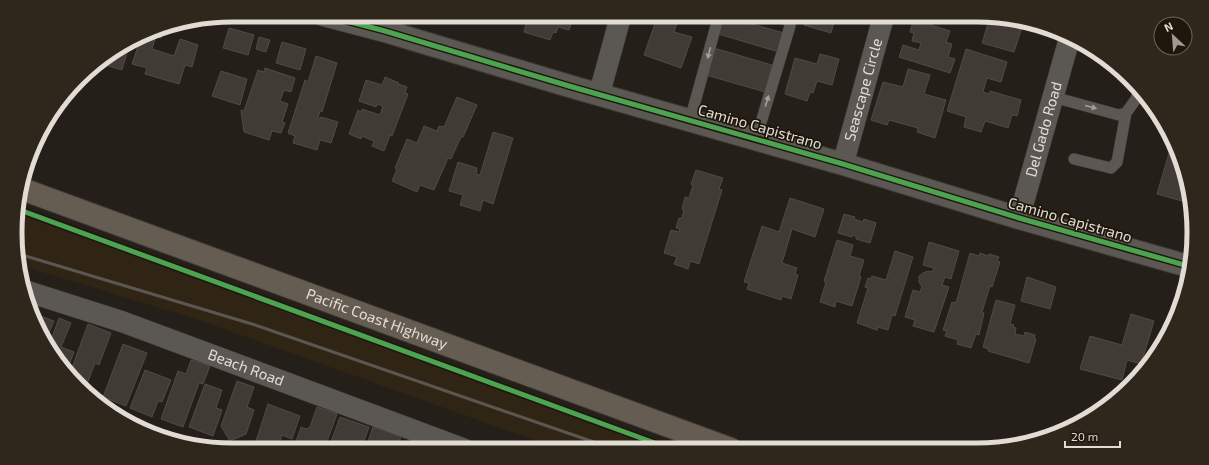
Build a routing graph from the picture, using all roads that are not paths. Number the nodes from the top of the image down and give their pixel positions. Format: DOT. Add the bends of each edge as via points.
graph roads {
  1 [pos="619,22"];
  2 [pos="717,22"];
  3 [pos="789,22"];
  4 [pos="882,22"];
  5 [pos="387,23"];
  6 [pos="1068,43"];
  7 [pos="599,95"];
  8 [pos="1137,96"];
  9 [pos="1053,97"];
  10 [pos="1126,113"];
  11 [pos="690,120"];
  12 [pos="756,139"];
  13 [pos="1074,159"];
  14 [pos="843,164"];
  15 [pos="26,191"];
  16 [pos="1019,218"];
  17 [pos="1184,265"];
  18 [pos="31,292"];
  19 [pos="448,443"];
  20 [pos="715,443"];
  1 -- 7 [label="street"];
  2 -- 11 [label="lane, one-way"];
  12 -- 3 [label="lane, one-way" via="790,26"];
  4 -- 14 [label="street, Seascape Circle"];
  5 -- 7 [label="main road, Camino Capistrano"];
  6 -- 9 [label="street, Del Gado Road"];
  7 -- 11 [label="main road, Camino Capistrano"];
  8 -- 10 [label="lane"];
  9 -- 10 [label="lane, one-way" via="1119,115"];
  9 -- 16 [label="street, Del Gado Road"];
  10 -- 13 [label="lane" via="1117,162 1111,168"];
  11 -- 12 [label="main road, Camino Capistrano"];
  12 -- 14 [label="main road, Camino Capistrano"];
  14 -- 16 [label="main road, Camino Capistrano"];
  15 -- 20 [label="main road, Pacific Coast Highway"];
  16 -- 17 [label="main road, Camino Capistrano"];
  18 -- 19 [label="street, Beach Road" via="123,322"];
}
